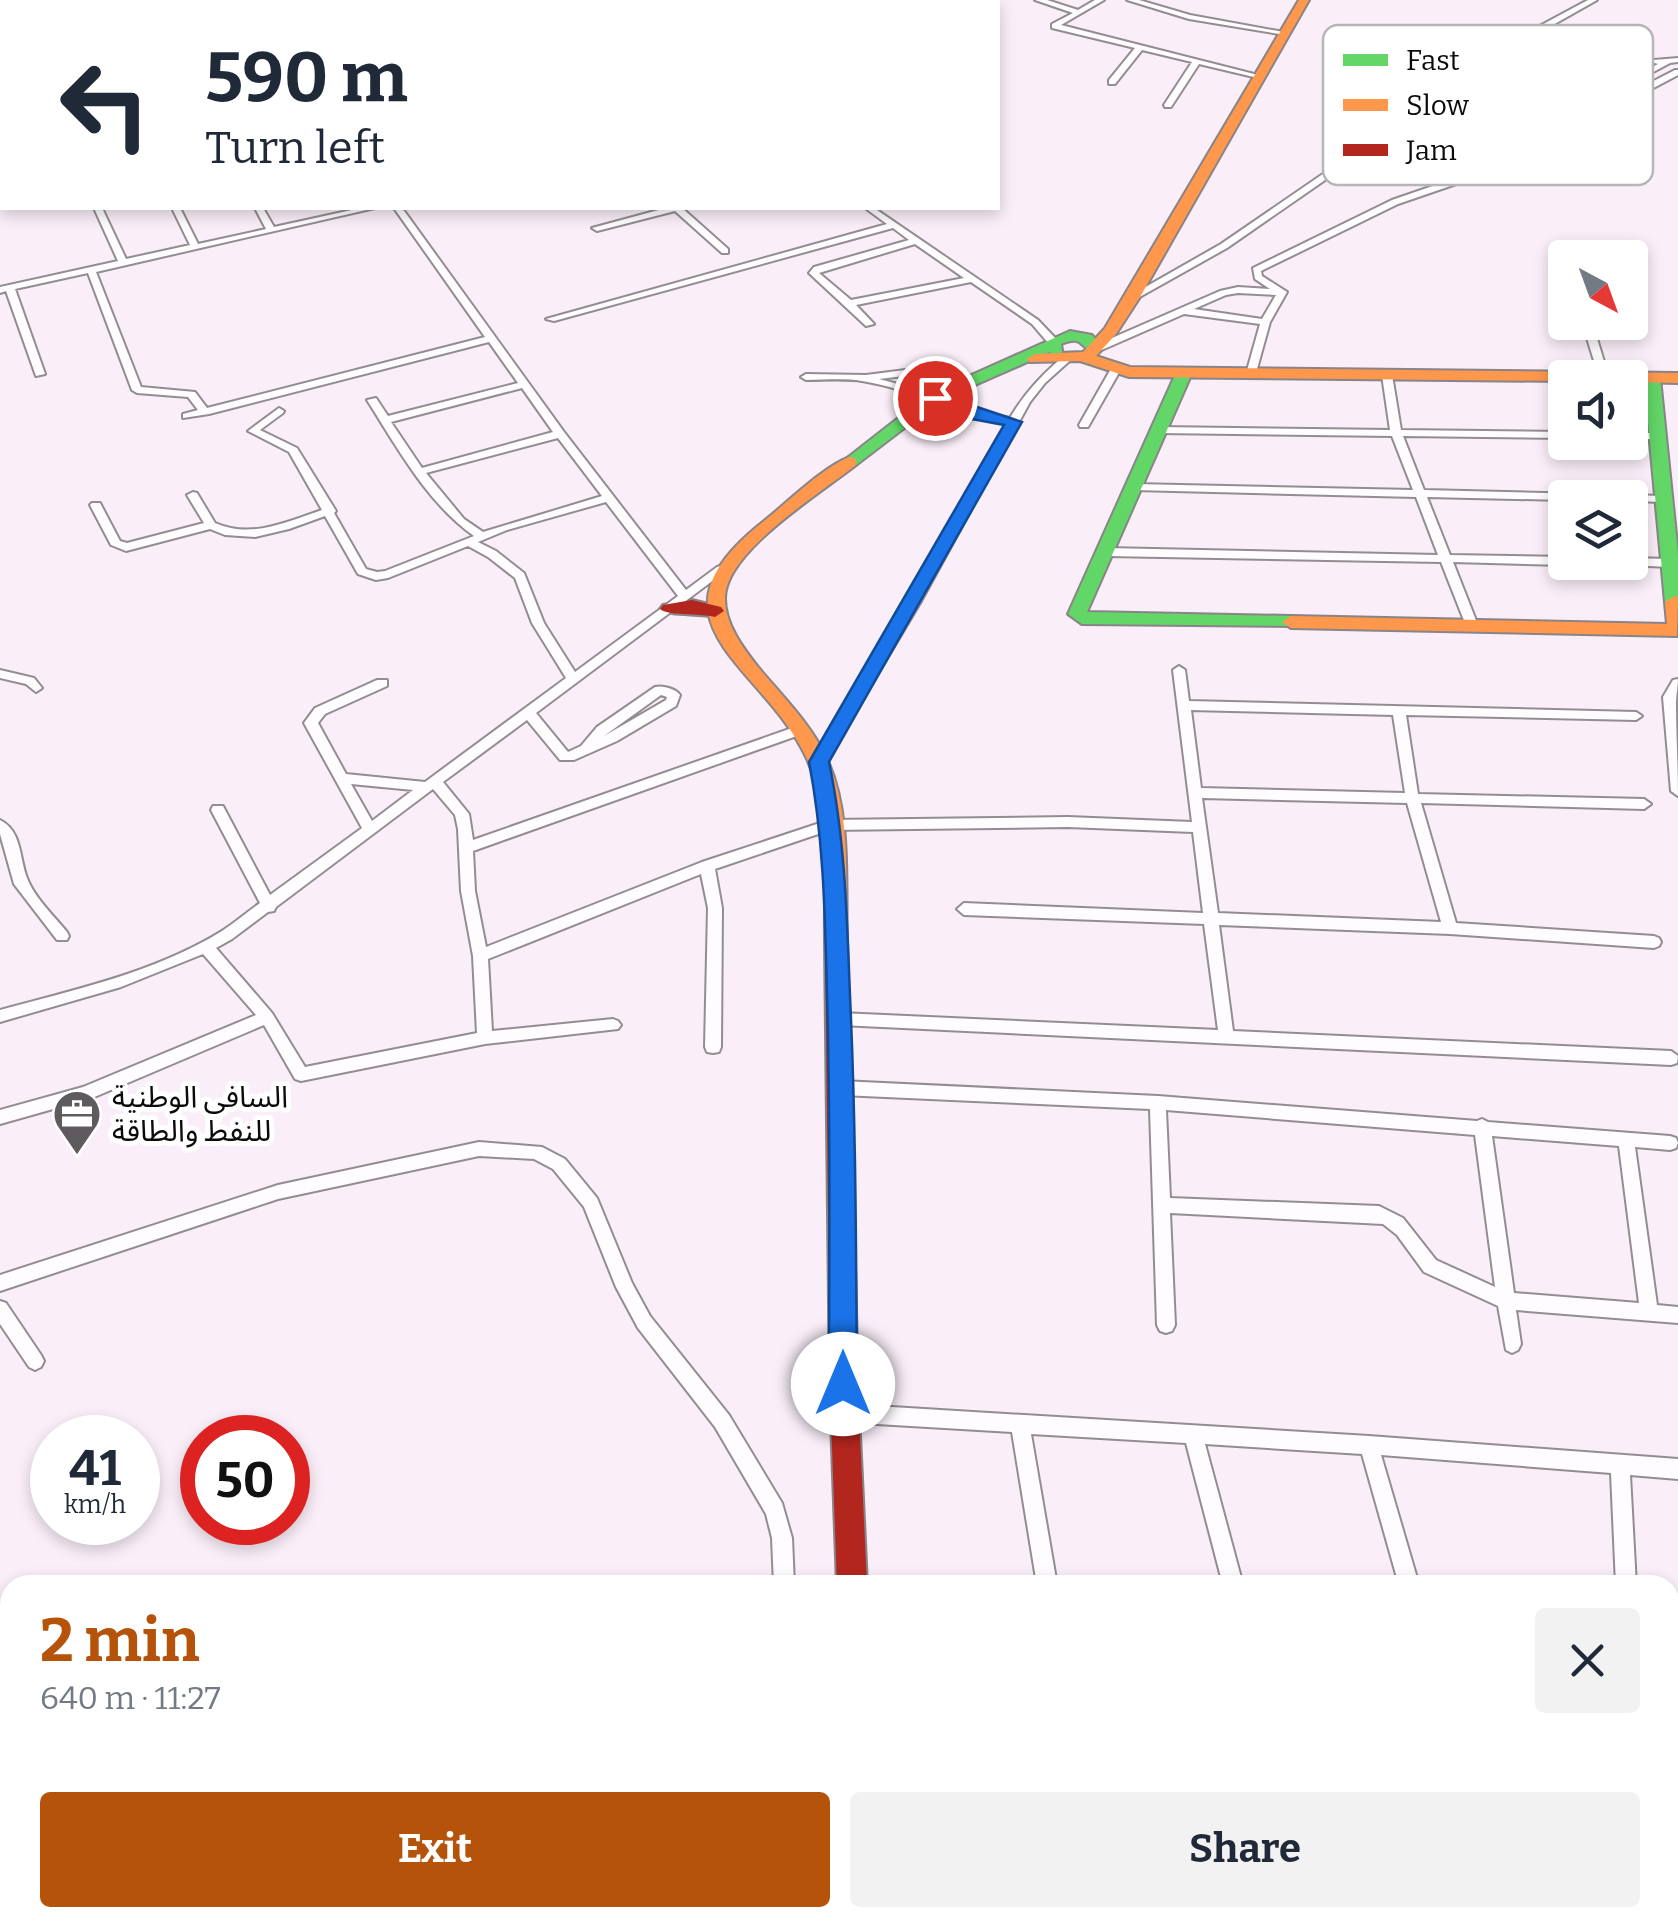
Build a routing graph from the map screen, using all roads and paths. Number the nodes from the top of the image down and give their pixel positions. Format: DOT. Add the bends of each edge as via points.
graph roads {
  1 [pos="1039,0"];
  2 [pos="1100,0"];
  3 [pos="1131,0"];
  4 [pos="1303,0"];
  5 [pos="1593,0"];
  6 [pos="1078,12"];
  7 [pos="1548,25"];
  8 [pos="1285,33"];
  9 [pos="1139,48"];
  10 [pos="1653,59"];
  11 [pos="1678,60"];
  12 [pos="1196,62"];
  13 [pos="1666,62"];
  14 [pos="1653,69"];
  15 [pos="1678,72"];
  16 [pos="1258,76"];
  17 [pos="1112,82"];
  18 [pos="1653,86"];
  19 [pos="1168,105"];
  20 [pos="1323,179"];
  21 [pos="1444,185"];
  22 [pos="99,210"];
  23 [pos="177,210"];
  24 [pos="259,210"];
  25 [pos="343,210"];
  26 [pos="399,210"];
  27 [pos="668,210"];
  28 [pos="678,210"];
  29 [pos="872,210"];
  30 [pos="895,225"];
  31 [pos="597,228"];
  32 [pos="271,230"];
  33 [pos="918,240"];
  34 [pos="195,247"];
  35 [pos="725,251"];
  36 [pos="123,263"];
  37 [pos="91,270"];
  38 [pos="972,279"];
  39 [pos="5,289"];
  40 [pos="1282,292"];
  41 [pos="1133,297"];
  42 [pos="849,303"];
  43 [pos="1186,311"];
  44 [pos="551,318"];
  45 [pos="1035,322"];
  46 [pos="1264,322"];
  47 [pos="868,324"];
  48 [pos="490,338"];
  49 [pos="1073,347"];
  50 [pos="1116,369"];
  51 [pos="40,374"];
  52 [pos="1184,374"];
  53 [pos="1252,374"];
  54 [pos="1387,375"];
  55 [pos="1548,376"];
  56 [pos="806,377"];
  57 [pos="866,378"];
  58 [pos="1648,378"];
  59 [pos="1652,378"];
  60 [pos="1678,378"];
  61 [pos="966,380"];
  62 [pos="525,384"];
  63 [pos="935,398"];
  64 [pos="372,400"];
  65 [pos="205,412"];
  66 [pos="279,412"];
  67 [pos="187,416"];
  68 [pos="385,420"];
  69 [pos="1014,422"];
  70 [pos="1084,425"];
  71 [pos="1158,430"];
  72 [pos="1396,432"];
  73 [pos="560,434"];
  74 [pos="1548,435"];
  75 [pos="1648,436"];
  76 [pos="1658,436"];
  77 [pos="420,472"];
  78 [pos="1134,487"];
  79 [pos="1417,491"];
  80 [pos="193,495"];
  81 [pos="1548,495"];
  82 [pos="607,498"];
  83 [pos="1648,499"];
  84 [pos="1664,499"];
  85 [pos="96,504"];
  86 [pos="330,511"];
  87 [pos="211,525"];
  88 [pos="482,536"];
  89 [pos="468,542"];
  90 [pos="1106,552"];
  91 [pos="1444,558"];
  92 [pos="1548,560"];
  93 [pos="1648,562"];
  94 [pos="1670,562"];
  95 [pos="721,570"];
  96 [pos="677,603"];
  97 [pos="715,611"];
  98 [pos="1471,623"];
  99 [pos="1179,670"];
  100 [pos="0,674"];
  101 [pos="572,679"];
  102 [pos="382,683"];
  103 [pos="1678,683"];
  104 [pos="36,688"];
  105 [pos="1182,705"];
  106 [pos="1399,710"];
  107 [pos="528,713"];
  108 [pos="1636,716"];
  109 [pos="800,730"];
  110 [pos="586,749"];
  111 [pos="819,762"];
  112 [pos="1677,768"];
  113 [pos="342,778"];
  114 [pos="430,784"];
  115 [pos="1678,791"];
  116 [pos="1194,793"];
  117 [pos="1412,796"];
  118 [pos="1644,804"];
  119 [pos="218,810"];
  120 [pos="0,825"];
  121 [pos="830,825"];
  122 [pos="1198,826"];
  123 [pos="370,830"];
  124 [pos="465,848"];
  125 [pos="707,866"];
  126 [pos="269,906"];
  127 [pos="964,909"];
  128 [pos="1209,918"];
  129 [pos="1450,928"];
  130 [pos="62,936"];
  131 [pos="1654,942"];
  132 [pos="206,947"];
  133 [pos="480,956"];
  134 [pos="0,1016"];
  135 [pos="267,1017"];
  136 [pos="840,1019"];
  137 [pos="613,1025"];
  138 [pos="1226,1036"];
  139 [pos="485,1038"];
  140 [pos="713,1048"];
  141 [pos="1671,1058"];
  142 [pos="841,1088"];
  143 [pos="1158,1104"];
  144 [pos="0,1117"];
  145 [pos="1482,1126"];
  146 [pos="1626,1139"];
  147 [pos="1670,1142"];
  148 [pos="1162,1205"];
  149 [pos="0,1283"];
  150 [pos="1506,1301"];
  151 [pos="0,1309"];
  152 [pos="1648,1312"];
  153 [pos="1678,1314"];
  154 [pos="1166,1325"];
  155 [pos="1512,1344"];
  156 [pos="36,1361"];
  157 [pos="844,1413"];
  158 [pos="1020,1423"];
  159 [pos="1192,1434"];
  160 [pos="1369,1446"];
  161 [pos="1620,1465"];
  162 [pos="1678,1470"];
  163 [pos="784,1575"];
  164 [pos="852,1575"];
  165 [pos="1045,1575"];
  166 [pos="1230,1575"];
  167 [pos="1406,1575"];
  168 [pos="1626,1575"];
  1 -- 6 [label="street"];
  2 -- 6 [label="street"];
  3 -- 8 [label="street"];
  4 -- 8 [label="main road"];
  5 -- 7 [label="street"];
  6 -- 9 [label="street" via="1056,26"];
  8 -- 16 [label="main road"];
  9 -- 12 [label="street"];
  9 -- 17 [label="street"];
  10 -- 13 [label="street"];
  11 -- 13 [label="street"];
  12 -- 16 [label="street"];
  12 -- 19 [label="street"];
  13 -- 14 [label="street"];
  15 -- 18 [label="street"];
  16 -- 41 [label="main road"];
  20 -- 41 [label="street"];
  21 -- 40 [label="street" via="1256,270"];
  22 -- 36 [label="street"];
  23 -- 34 [label="street"];
  24 -- 32 [label="street"];
  25 -- 32 [label="street"];
  26 -- 48 [label="street"];
  27 -- 31 [label="street"];
  28 -- 35 [label="street"];
  29 -- 30 [label="street"];
  30 -- 33 [label="street"];
  30 -- 44 [label="street"];
  32 -- 34 [label="street"];
  33 -- 38 [label="street"];
  33 -- 42 [label="street" via="815,270"];
  34 -- 36 [label="street"];
  36 -- 37 [label="street"];
  37 -- 39 [label="street"];
  37 -- 65 [label="street" via="137,390 190,394"];
  38 -- 42 [label="street"];
  38 -- 45 [label="street"];
  39 -- 51 [label="street"];
  40 -- 43 [label="street" via="1238,290"];
  40 -- 46 [label="street"];
  41 -- 49 [label="main road" via="1118,320"];
  42 -- 47 [label="street"];
  43 -- 46 [label="street"];
  43 -- 49 [label="street"];
  45 -- 49 [label="street"];
  45 -- 49 [label="street"];
  46 -- 53 [label="street"];
  48 -- 62 [label="street"];
  48 -- 65 [label="street"];
  49 -- 50 [label="main road"];
  49 -- 61 [label="main road"];
  49 -- 69 [label="street" via="1035,386"];
  50 -- 52 [label="main road"];
  50 -- 70 [label="street"];
  52 -- 53 [label="main road"];
  52 -- 71 [label="main road"];
  53 -- 54 [label="main road"];
  54 -- 55 [label="main road"];
  54 -- 72 [label="street"];
  56 -- 57 [label="street"];
  57 -- 61 [label="street" via="921,371"];
  57 -- 63 [label="street"];
  58 -- 59 [label="main road"];
  59 -- 60 [label="main road"];
  59 -- 76 [label="main road"];
  61 -- 63 [label="main road"];
  62 -- 68 [label="street"];
  62 -- 73 [label="street"];
  63 -- 69 [label="street" via="977,416"];
  63 -- 95 [label="main road" via="781,514"];
  64 -- 68 [label="street"];
  65 -- 67 [label="street"];
  66 -- 86 [label="street" via="254,431 294,450"];
  68 -- 77 [label="street"];
  69 -- 111 [label="street"];
  71 -- 72 [label="street"];
  71 -- 78 [label="main road"];
  72 -- 74 [label="street"];
  72 -- 79 [label="street"];
  73 -- 77 [label="street"];
  73 -- 82 [label="street"];
  75 -- 76 [label="street"];
  76 -- 84 [label="main road"];
  77 -- 88 [label="street" via="460,522"];
  78 -- 79 [label="street"];
  78 -- 90 [label="main road"];
  79 -- 81 [label="street"];
  79 -- 91 [label="street"];
  80 -- 87 [label="street"];
  82 -- 88 [label="street"];
  82 -- 96 [label="street"];
  83 -- 84 [label="street"];
  84 -- 94 [label="main road"];
  85 -- 87 [label="street" via="120,547"];
  86 -- 87 [label="street" via="251,535"];
  86 -- 89 [label="street" via="368,574 388,574"];
  88 -- 89 [label="street"];
  89 -- 101 [label="street" via="520,576 538,624"];
  90 -- 91 [label="street"];
  90 -- 98 [label="main road" via="1079,608 1082,618"];
  91 -- 92 [label="street"];
  91 -- 98 [label="street"];
  93 -- 94 [label="street"];
  94 -- 98 [label="main road" via="1677,630"];
  95 -- 96 [label="street"];
  95 -- 97 [label="main road"];
  96 -- 97 [label="main road"];
  96 -- 101 [label="street"];
  97 -- 109 [label="main road" via="729,643"];
  99 -- 105 [label="street"];
  100 -- 104 [label="street"];
  101 -- 107 [label="street"];
  102 -- 113 [label="street" via="312,719"];
  103 -- 112 [label="street" via="1669,697"];
  105 -- 106 [label="street"];
  105 -- 116 [label="street"];
  106 -- 108 [label="street"];
  106 -- 117 [label="street"];
  107 -- 110 [label="street" via="562,756"];
  107 -- 114 [label="street"];
  109 -- 111 [label="main road"];
  109 -- 124 [label="street"];
  110 -- 110 [label="street" via="660,690 674,695 671,703"];
  111 -- 121 [label="main road"];
  112 -- 115 [label="street"];
  113 -- 114 [label="street"];
  113 -- 123 [label="street"];
  114 -- 123 [label="street"];
  114 -- 124 [label="street" via="462,814"];
  116 -- 117 [label="street"];
  116 -- 122 [label="street"];
  117 -- 118 [label="street"];
  117 -- 129 [label="street"];
  119 -- 126 [label="street"];
  120 -- 130 [label="street" via="21,884"];
  121 -- 122 [label="street"];
  121 -- 125 [label="street"];
  121 -- 136 [label="main road"];
  122 -- 128 [label="street"];
  123 -- 126 [label="street"];
  124 -- 133 [label="street"];
  125 -- 133 [label="street"];
  125 -- 140 [label="street" via="715,908"];
  126 -- 132 [label="street"];
  127 -- 128 [label="street"];
  128 -- 129 [label="street"];
  128 -- 138 [label="street"];
  129 -- 131 [label="street"];
  132 -- 134 [label="street"];
  132 -- 135 [label="street"];
  133 -- 139 [label="street"];
  135 -- 139 [label="street" via="296,1068 308,1074"];
  135 -- 144 [label="street" via="86,1092"];
  136 -- 138 [label="street"];
  136 -- 142 [label="main road"];
  137 -- 139 [label="street"];
  138 -- 141 [label="street"];
  142 -- 143 [label="street"];
  142 -- 157 [label="main road"];
  143 -- 145 [label="street"];
  143 -- 148 [label="street"];
  145 -- 146 [label="street"];
  145 -- 150 [label="street"];
  146 -- 147 [label="street"];
  146 -- 152 [label="street"];
  148 -- 150 [label="street" via="1379,1214 1406,1230 1430,1266"];
  148 -- 154 [label="street"];
  149 -- 163 [label="street" via="278,1192 480,1149 536,1152 559,1164 591,1203 644,1322 722,1421 775,1510"];
  150 -- 152 [label="street"];
  150 -- 155 [label="street"];
  151 -- 156 [label="street"];
  152 -- 153 [label="street"];
  157 -- 158 [label="street"];
  157 -- 164 [label="main road"];
  158 -- 159 [label="street"];
  158 -- 165 [label="street"];
  159 -- 160 [label="street"];
  159 -- 166 [label="street"];
  160 -- 161 [label="street"];
  160 -- 167 [label="street"];
  161 -- 162 [label="street"];
  161 -- 168 [label="street"];
}
